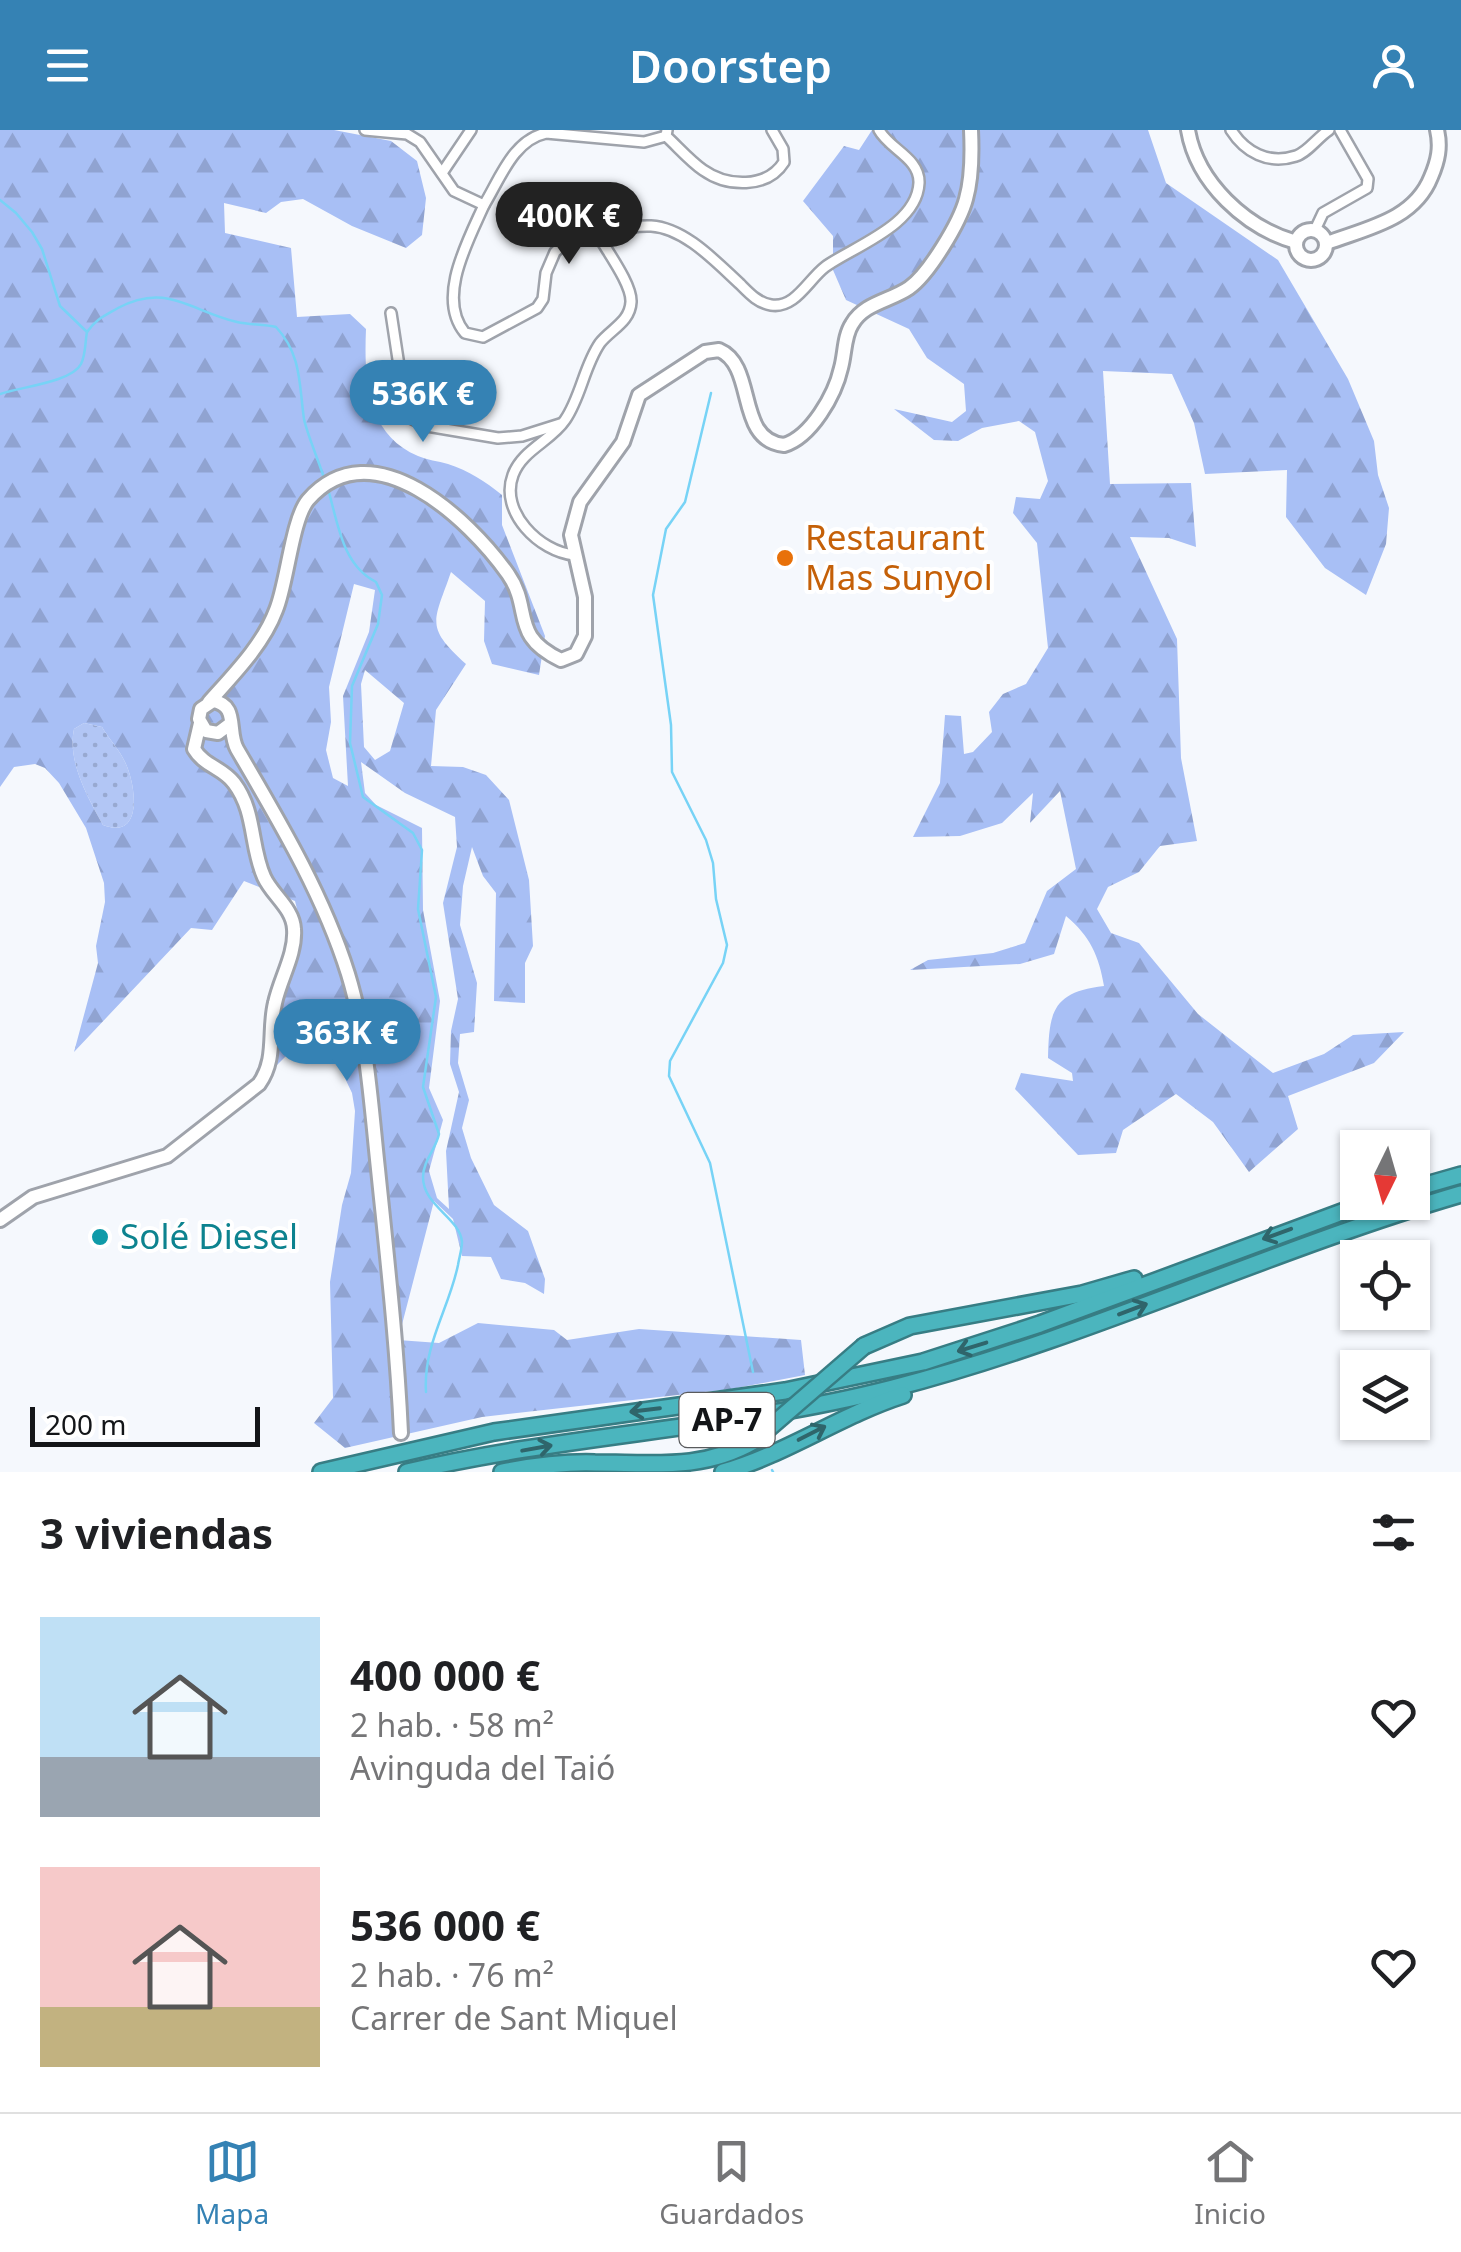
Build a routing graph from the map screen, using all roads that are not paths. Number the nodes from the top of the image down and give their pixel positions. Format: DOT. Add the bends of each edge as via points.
graph roads {
  1 [pos="365,130"];
  2 [pos="471,130"];
  3 [pos="772,130"];
  4 [pos="879,130"];
  5 [pos="971,130"];
  6 [pos="1188,130"];
  7 [pos="1232,130"];
  8 [pos="1328,130"];
  9 [pos="1340,130"];
  10 [pos="1437,130"];
  11 [pos="667,133"];
  12 [pos="442,173"];
  13 [pos="484,206"];
  14 [pos="1316,230"];
  15 [pos="598,234"];
  16 [pos="1296,242"];
  17 [pos="1326,243"];
  18 [pos="391,313"];
  19 [pos="564,423"];
  20 [pos="574,555"];
  21 [pos="231,674"];
  22 [pos="209,702"];
  23 [pos="226,706"];
  24 [pos="230,724"];
  25 [pos="209,730"];
  26 [pos="237,749"];
  27 [pos="1461,1174"];
  28 [pos="1430,1183"];
  29 [pos="1461,1194"];
  30 [pos="1340,1212"];
  31 [pos="0,1220"];
  32 [pos="1238,1248"];
  33 [pos="1042,1344"];
  34 [pos="400,1433"];
  35 [pos="320,1472"];
  36 [pos="407,1472"];
  37 [pos="502,1472"];
  38 [pos="560,1472"];
  39 [pos="612,1472"];
  40 [pos="723,1472"];
  1 -- 12 [label="street" via="407,134"];
  2 -- 12 [label="street"];
  3 -- 11 [label="street" via="784,162 757,183 705,172"];
  4 -- 15 [label="street" via="912,162 918,191 892,226 821,270 783,304 754,298 718,261 660,228"];
  5 -- 20 [label="street" via="962,210 918,281 859,313 838,379 810,428 784,445 763,437 735,363 719,350 704,352 639,395 622,442 573,518"];
  6 -- 16 [label="street" via="1206,177 1270,234"];
  7 -- 8 [label="street" via="1244,149 1270,158 1298,156"];
  9 -- 14 [label="street" via="1367,188 1324,214"];
  10 -- 17 [label="street" via="1438,160 1412,207"];
  11 -- 13 [label="street" via="644,142 532,137"];
  12 -- 13 [label="street" via="454,191"];
  13 -- 15 [label="street" via="455,290 455,317 474,336 536,308 555,252 564,242"];
  14 -- 16 [label="street"];
  14 -- 17 [label="street"];
  15 -- 19 [label="street" via="630,292 629,312 596,348"];
  16 -- 17 [label="street" via="1299,255 1311,261 1323,255"];
  18 -- 19 [label="street" via="410,418 498,438"];
  19 -- 20 [label="street" via="518,464 510,482 516,512 533,538"];
  20 -- 21 [label="street" via="585,597 585,636 576,654 561,660 525,630 515,586 454,513 403,484 361,472 342,476 302,509 276,611"];
  21 -- 22 [label="street"];
  21 -- 23 [label="street"];
  22 -- 23 [label="street"];
  22 -- 25 [label="street" via="201,709"];
  23 -- 24 [label="street"];
  24 -- 25 [label="street"];
  24 -- 26 [label="street"];
  25 -- 26 [label="street"];
  25 -- 31 [label="street" via="194,745 196,752 235,784 251,816 266,880 293,922 267,1072 167,1156 33,1197"];
  26 -- 34 [label="street" via="326,919 354,996 390,1277"];
  27 -- 28 [label="highway"];
  33 -- 29 [label="highway, AP-7, one-way" via="1320,1239"];
  30 -- 32 [label="highway, AP-7, one-way"];
  32 -- 35 [label="highway, AP-7, one-way" via="1040,1324 884,1372 494,1432"];
  32 -- 37 [label="highway, bridge" via="1082,1294 910,1326 864,1346 754,1441 726,1455 693,1464 570,1463"];
  36 -- 33 [label="highway, AP-7, one-way" via="853,1398"];
  40 -- 33 [label="highway, one-way" via="855,1412"];
  38 -- 39 [label="highway"];
}
